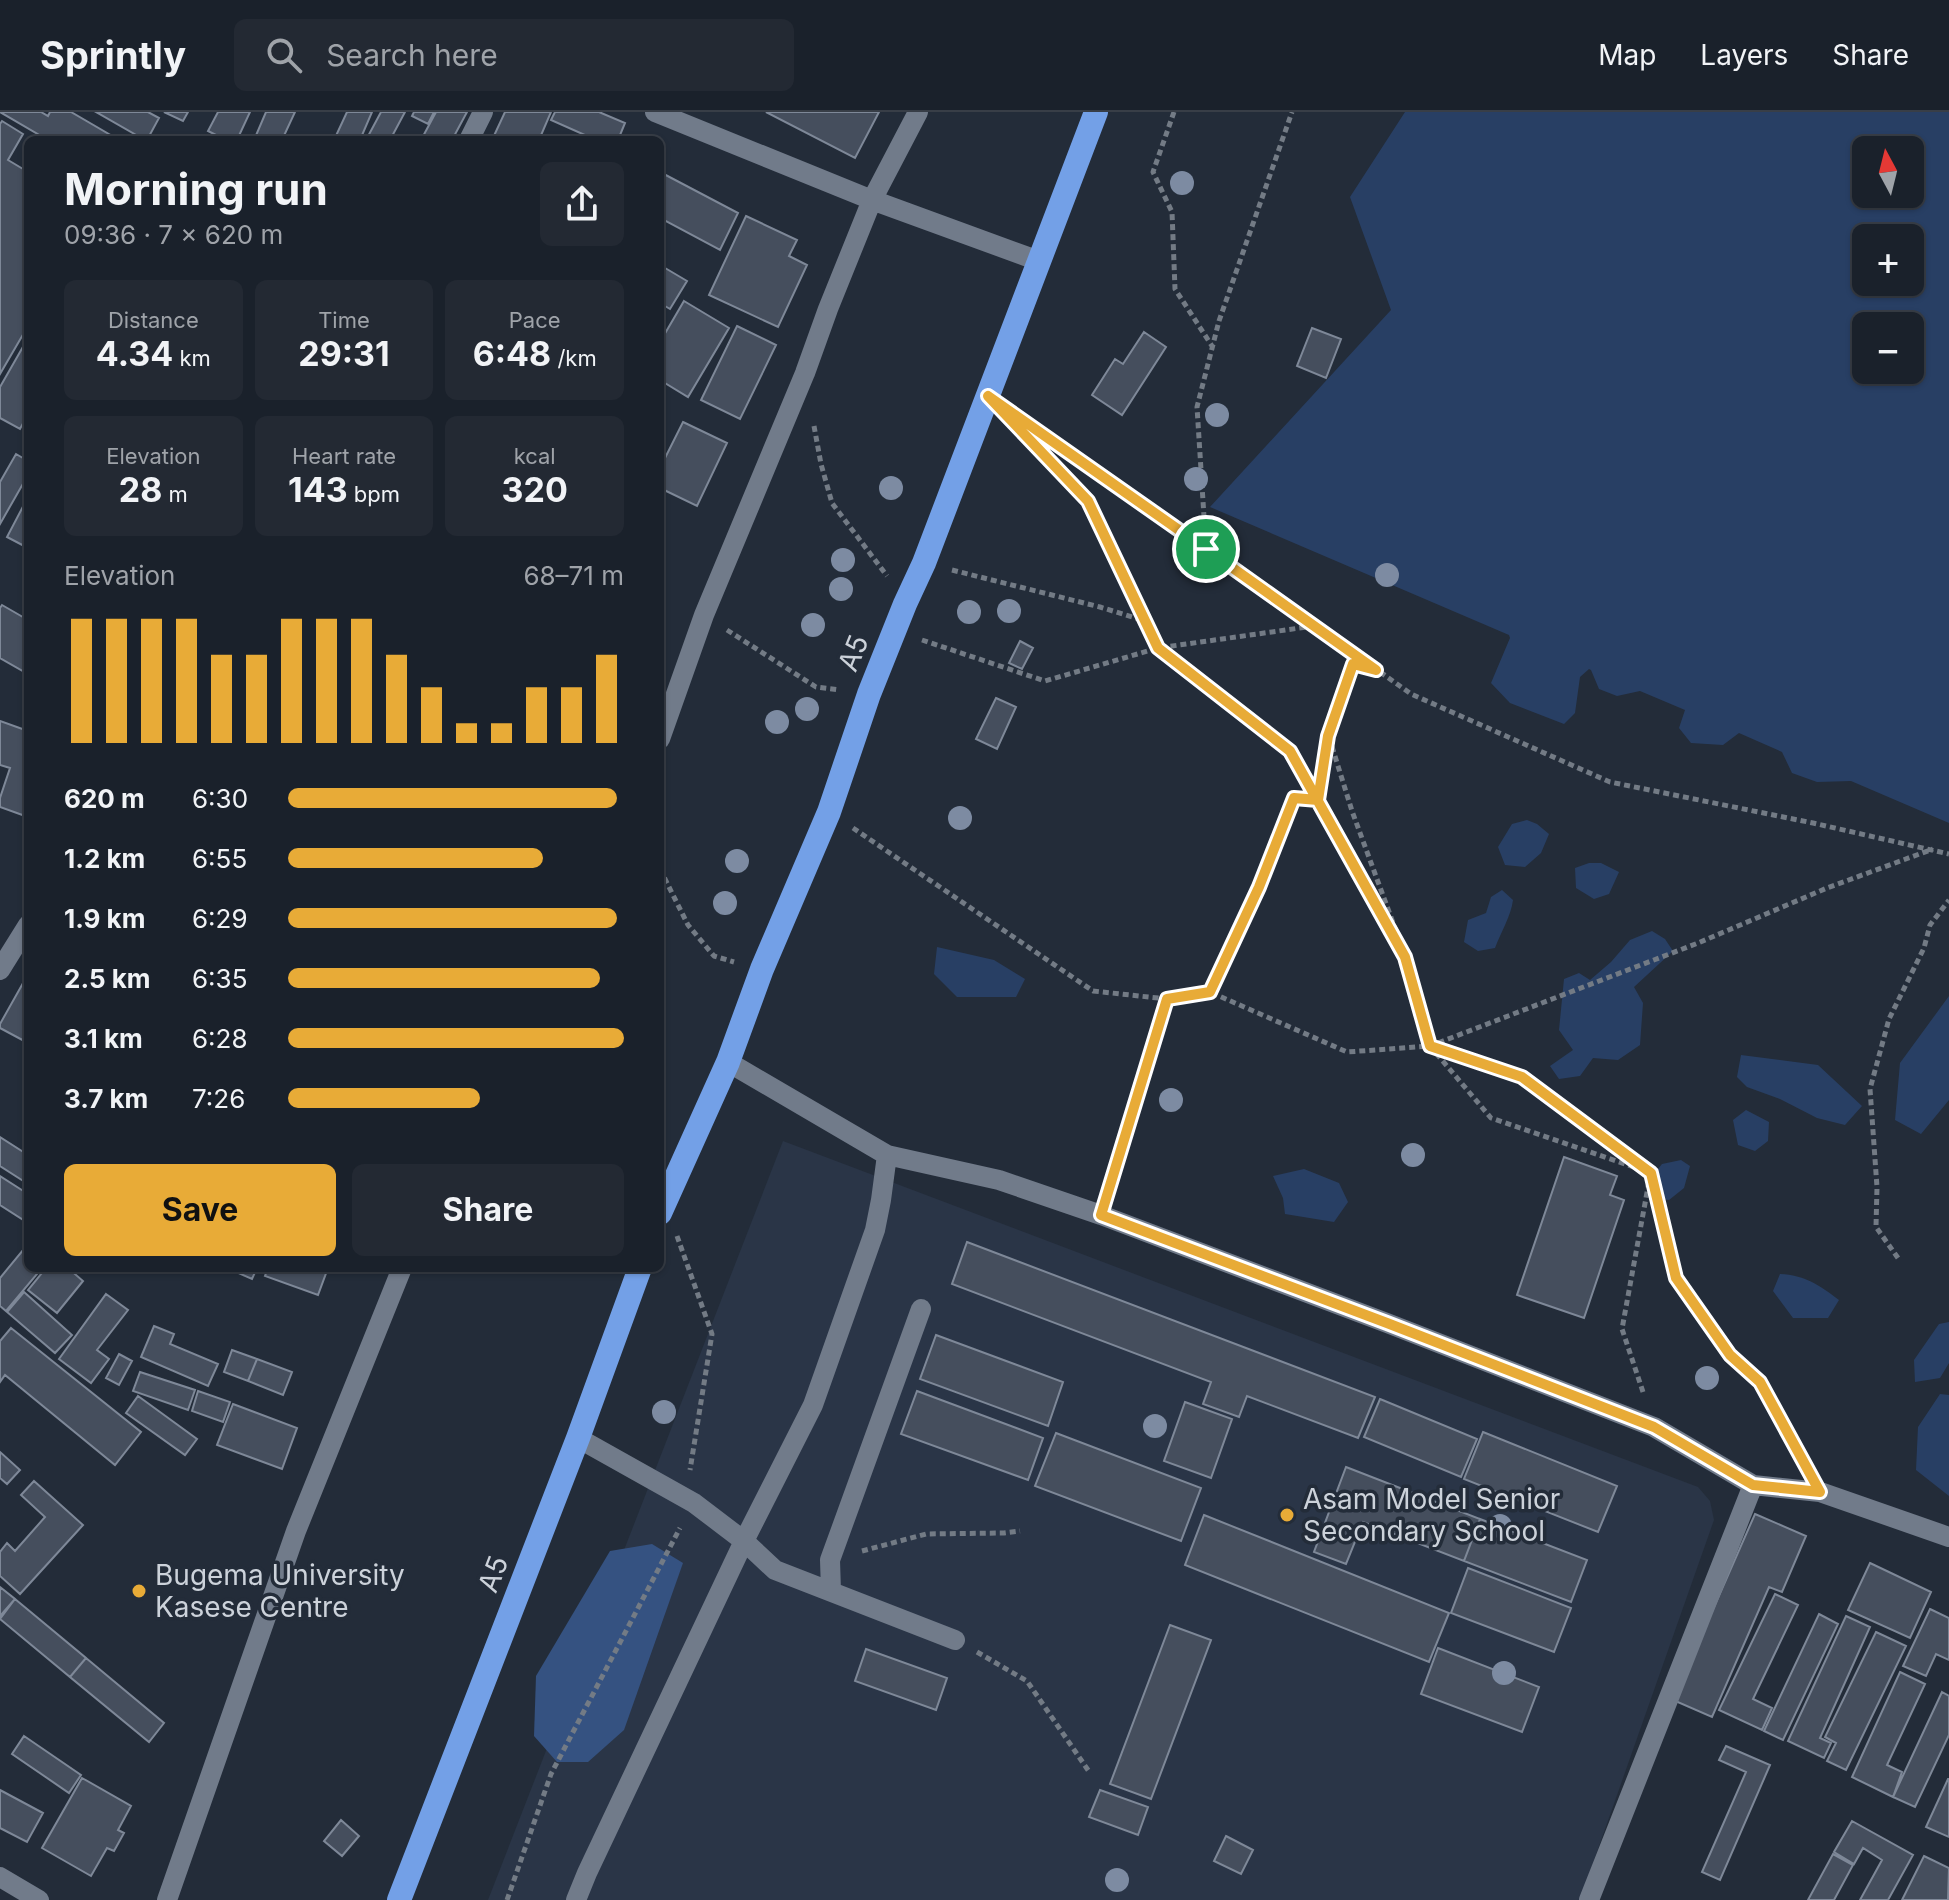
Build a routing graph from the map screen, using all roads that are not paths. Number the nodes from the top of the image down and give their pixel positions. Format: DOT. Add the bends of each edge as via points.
graph roads {
  1 [pos="483,112"];
  2 [pos="655,112"];
  3 [pos="918,112"];
  4 [pos="1096,112"];
  5 [pos="471,136"];
  6 [pos="872,200"];
  7 [pos="1039,261"];
  8 [pos="664,728"];
  9 [pos="24,931"];
  10 [pos="0,970"];
  11 [pos="728,1062"];
  12 [pos="887,1155"];
  13 [pos="664,1203"];
  14 [pos="400,1272"];
  15 [pos="639,1272"];
  16 [pos="921,1309"];
  17 [pos="578,1438"];
  18 [pos="1753,1485"];
  19 [pos="1949,1537"];
  20 [pos="744,1541"];
  21 [pos="831,1591"];
  22 [pos="955,1640"];
  23 [pos="0,1877"];
  24 [pos="39,1900"];
  25 [pos="167,1900"];
  26 [pos="399,1900"];
  27 [pos="576,1900"];
  28 [pos="1589,1900"];
  1 -- 5 [label="street"];
  2 -- 6 [label="street"];
  3 -- 6 [label="street"];
  4 -- 7 [label="highway, A5 / A5"];
  6 -- 7 [label="street"];
  6 -- 8 [label="street" via="704,615"];
  7 -- 11 [label="highway, A5 / A5"];
  9 -- 10 [label="street"];
  11 -- 12 [label="street"];
  11 -- 13 [label="highway, A5 / A5"];
  12 -- 18 [label="street" via="999,1180 1387,1323 1654,1427"];
  12 -- 20 [label="street" via="875,1230 813,1405"];
  14 -- 25 [label="street" via="296,1531"];
  15 -- 17 [label="highway, A5 / A5"];
  16 -- 21 [label="street" via="830,1560"];
  17 -- 20 [label="street" via="694,1503"];
  17 -- 26 [label="highway, A5 / A5"];
  18 -- 19 [label="street" via="1820,1492"];
  18 -- 28 [label="street"];
  20 -- 21 [label="street" via="775,1570"];
  20 -- 27 [label="street"];
  21 -- 22 [label="street"];
  23 -- 24 [label="street"];
}
